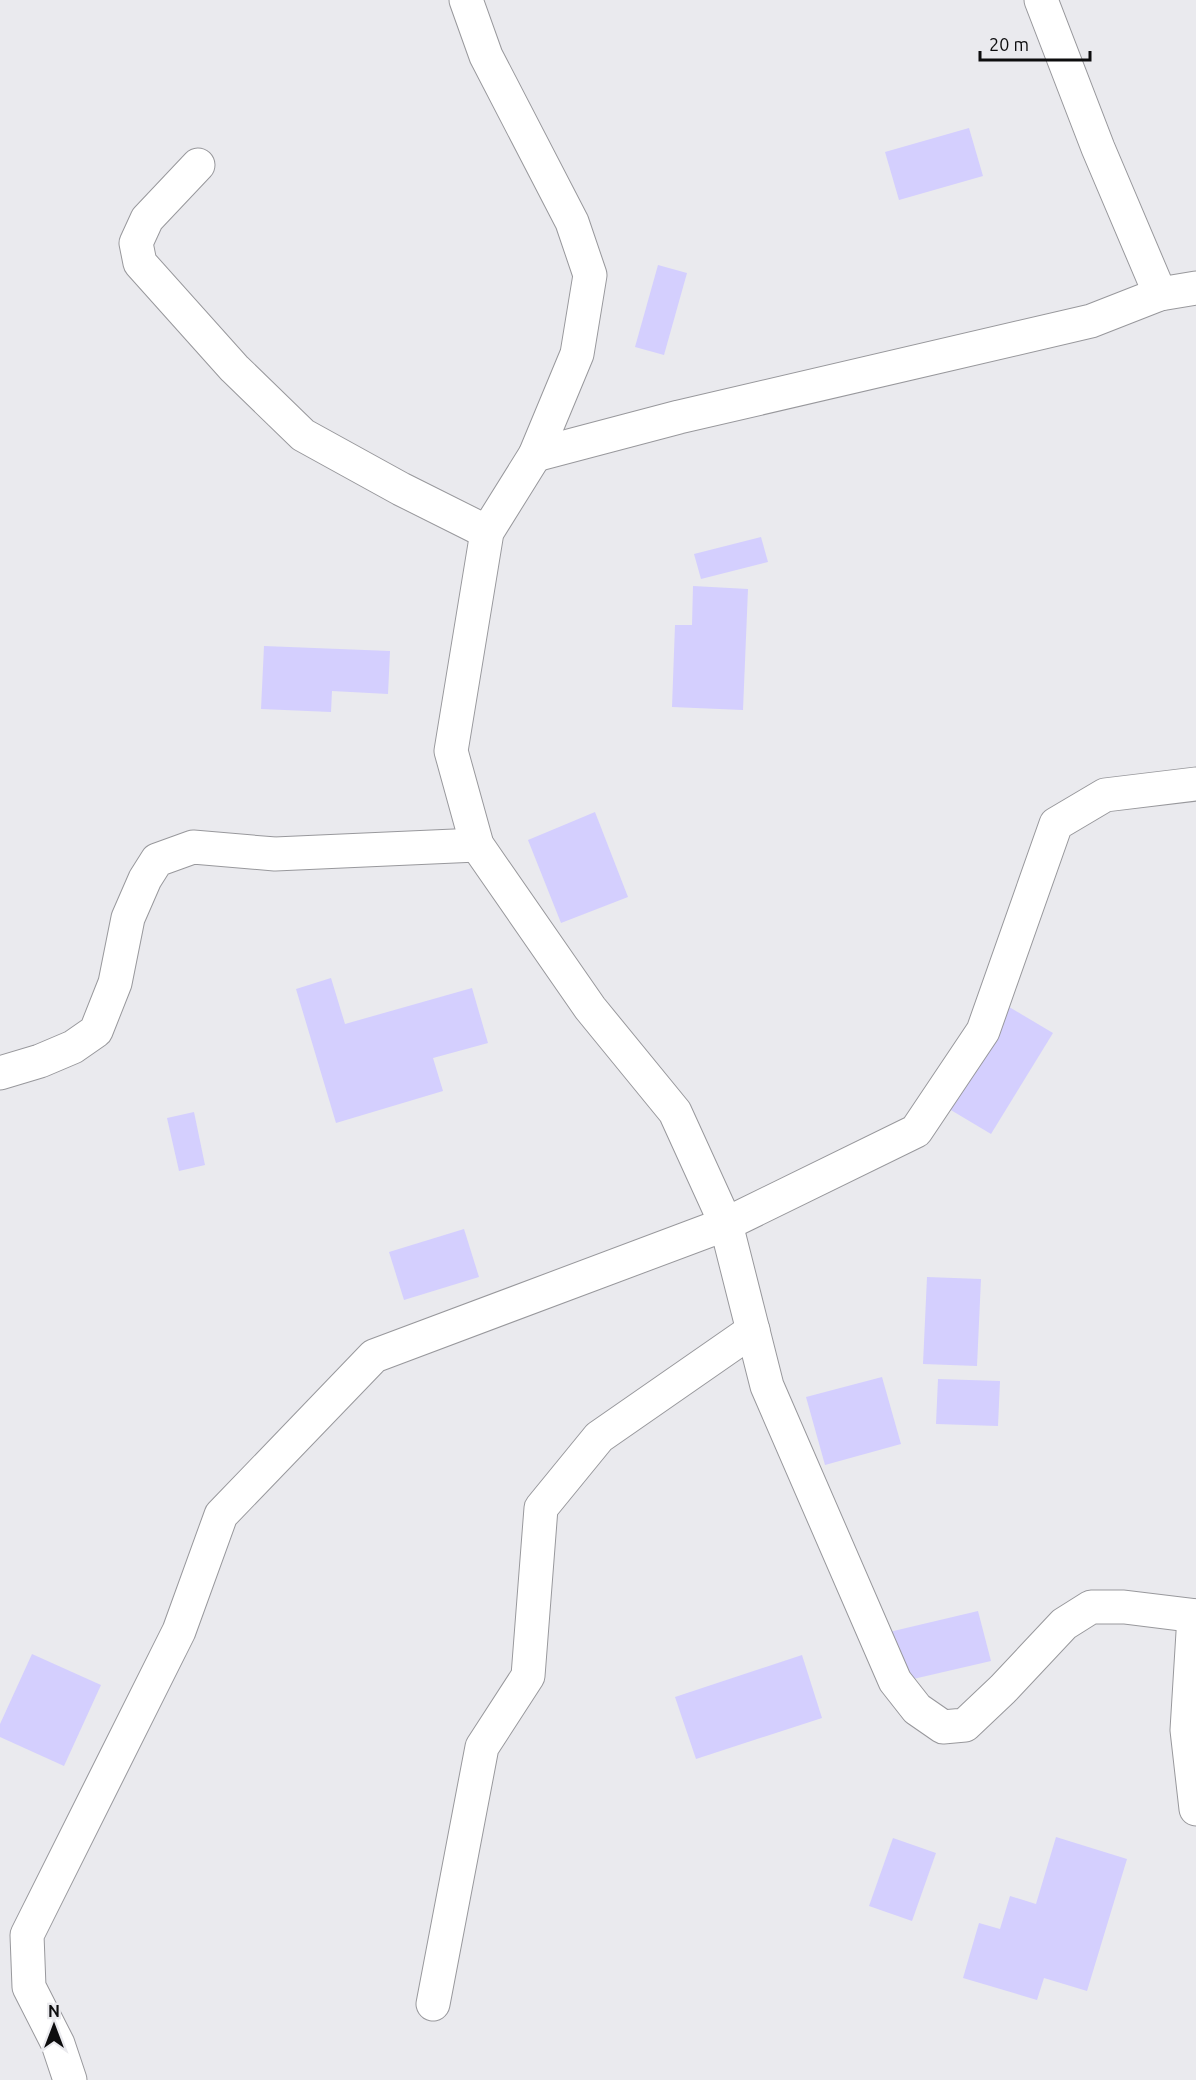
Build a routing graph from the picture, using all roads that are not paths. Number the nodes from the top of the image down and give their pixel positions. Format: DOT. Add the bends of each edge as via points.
graph roads {
  1 [pos="466,0"];
  2 [pos="1041,0"];
  3 [pos="198,165"];
  4 [pos="1196,288"];
  5 [pos="1160,294"];
  6 [pos="536,455"];
  7 [pos="487,532"];
  8 [pos="1196,783"];
  9 [pos="477,844"];
  10 [pos="0,1073"];
  11 [pos="726,1224"];
  12 [pos="753,1330"];
  13 [pos="1195,1617"];
  14 [pos="1196,1809"];
  15 [pos="433,2004"];
  16 [pos="70,2080"];
  1 -- 6 [label="street" via="486,56 572,222 590,275 577,354"];
  2 -- 5 [label="street"];
  3 -- 7 [label="street" via="147,219 136,243 140,263 234,368 303,435"];
  4 -- 5 [label="street"];
  5 -- 6 [label="street" via="1091,321 680,417"];
  6 -- 7 [label="street"];
  7 -- 9 [label="street" via="451,751"];
  8 -- 11 [label="street" via="1105,795 1056,824 983,1031 916,1131"];
  9 -- 10 [label="street" via="275,854 193,847 158,860 128,918 115,983 96,1031 73,1047"];
  9 -- 11 [label="street" via="590,1008 675,1112"];
  11 -- 12 [label="street"];
  11 -- 16 [label="street" via="374,1356 221,1515 179,1631 27,1935 29,1987 58,2044"];
  12 -- 13 [label="street" via="767,1386 895,1681 917,1709 943,1727 965,1725 1064,1624 1091,1607 1124,1607"];
  12 -- 15 [label="street" via="599,1437 541,1508 528,1676 482,1747"];
  13 -- 14 [label="street" via="1187,1730"];
}
